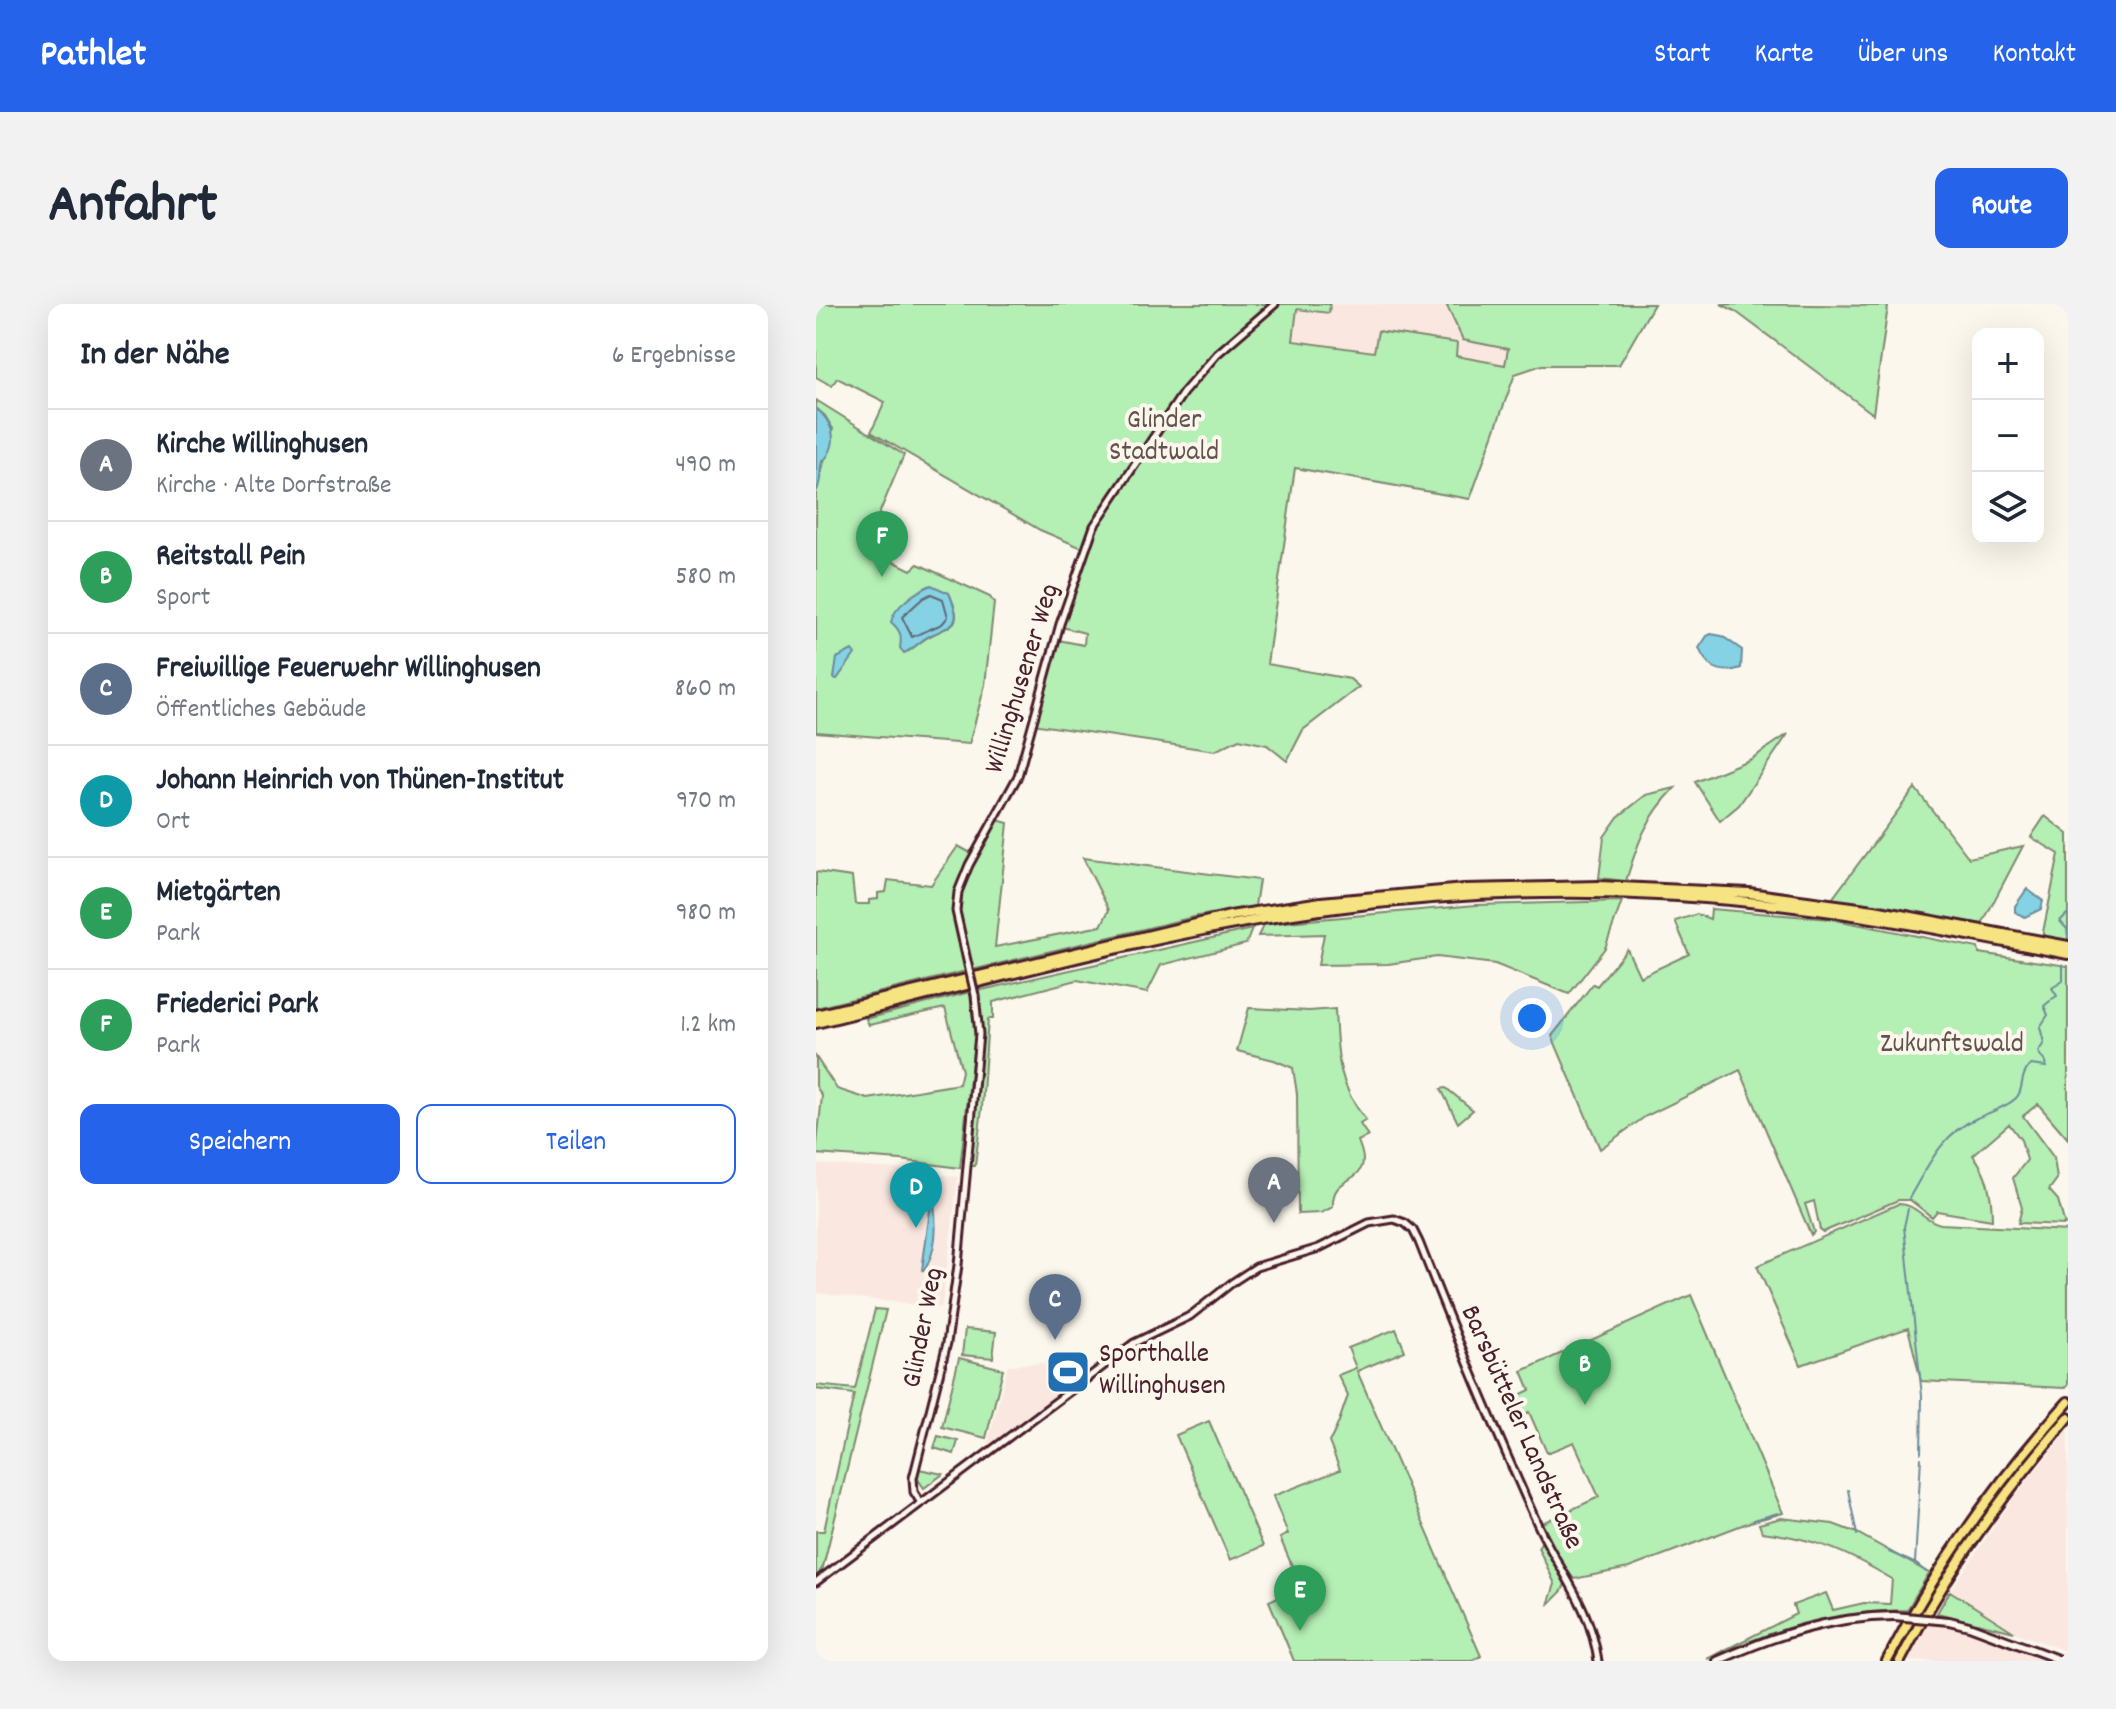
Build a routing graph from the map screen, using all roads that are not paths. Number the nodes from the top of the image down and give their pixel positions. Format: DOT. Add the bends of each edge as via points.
graph roads {
  1 [pos="1275,304"];
  2 [pos="2068,946"];
  3 [pos="2068,954"];
  4 [pos="968,965"];
  5 [pos="816,1015"];
  6 [pos="816,1023"];
  7 [pos="2068,1402"];
  8 [pos="2068,1418"];
  9 [pos="921,1503"];
  10 [pos="816,1582"];
  11 [pos="1598,1661"];
  12 [pos="1717,1661"];
  13 [pos="1887,1661"];
  14 [pos="1900,1661"];
  15 [pos="2063,1661"];
  1 -- 4 [label="street, Willinghusener Weg" via="1217,354 1183,393 1089,537 1018,776 958,892 956,911"];
  2 -- 5 [label="highway" via="1749,893 1599,886 1489,888 1335,900 1230,916"];
  3 -- 6 [label="highway" via="1915,925 1749,902 1598,894 1464,897 1322,910 1223,926"];
  4 -- 9 [label="street, Glinder Weg, bridge" via="979,1034 947,1343 913,1478"];
  7 -- 13 [label="highway" via="1972,1523"];
  8 -- 14 [label="highway" via="1977,1534"];
  9 -- 10 [label="street"];
  9 -- 11 [label="street, Barsbütteler Landstraße" via="1144,1337 1190,1316 1256,1267 1319,1248 1369,1223 1394,1219 1413,1230 1419,1242 1527,1500 1583,1605"];
  12 -- 15 [label="main road, bridge" via="1793,1630 1894,1616 1949,1621"];
}
